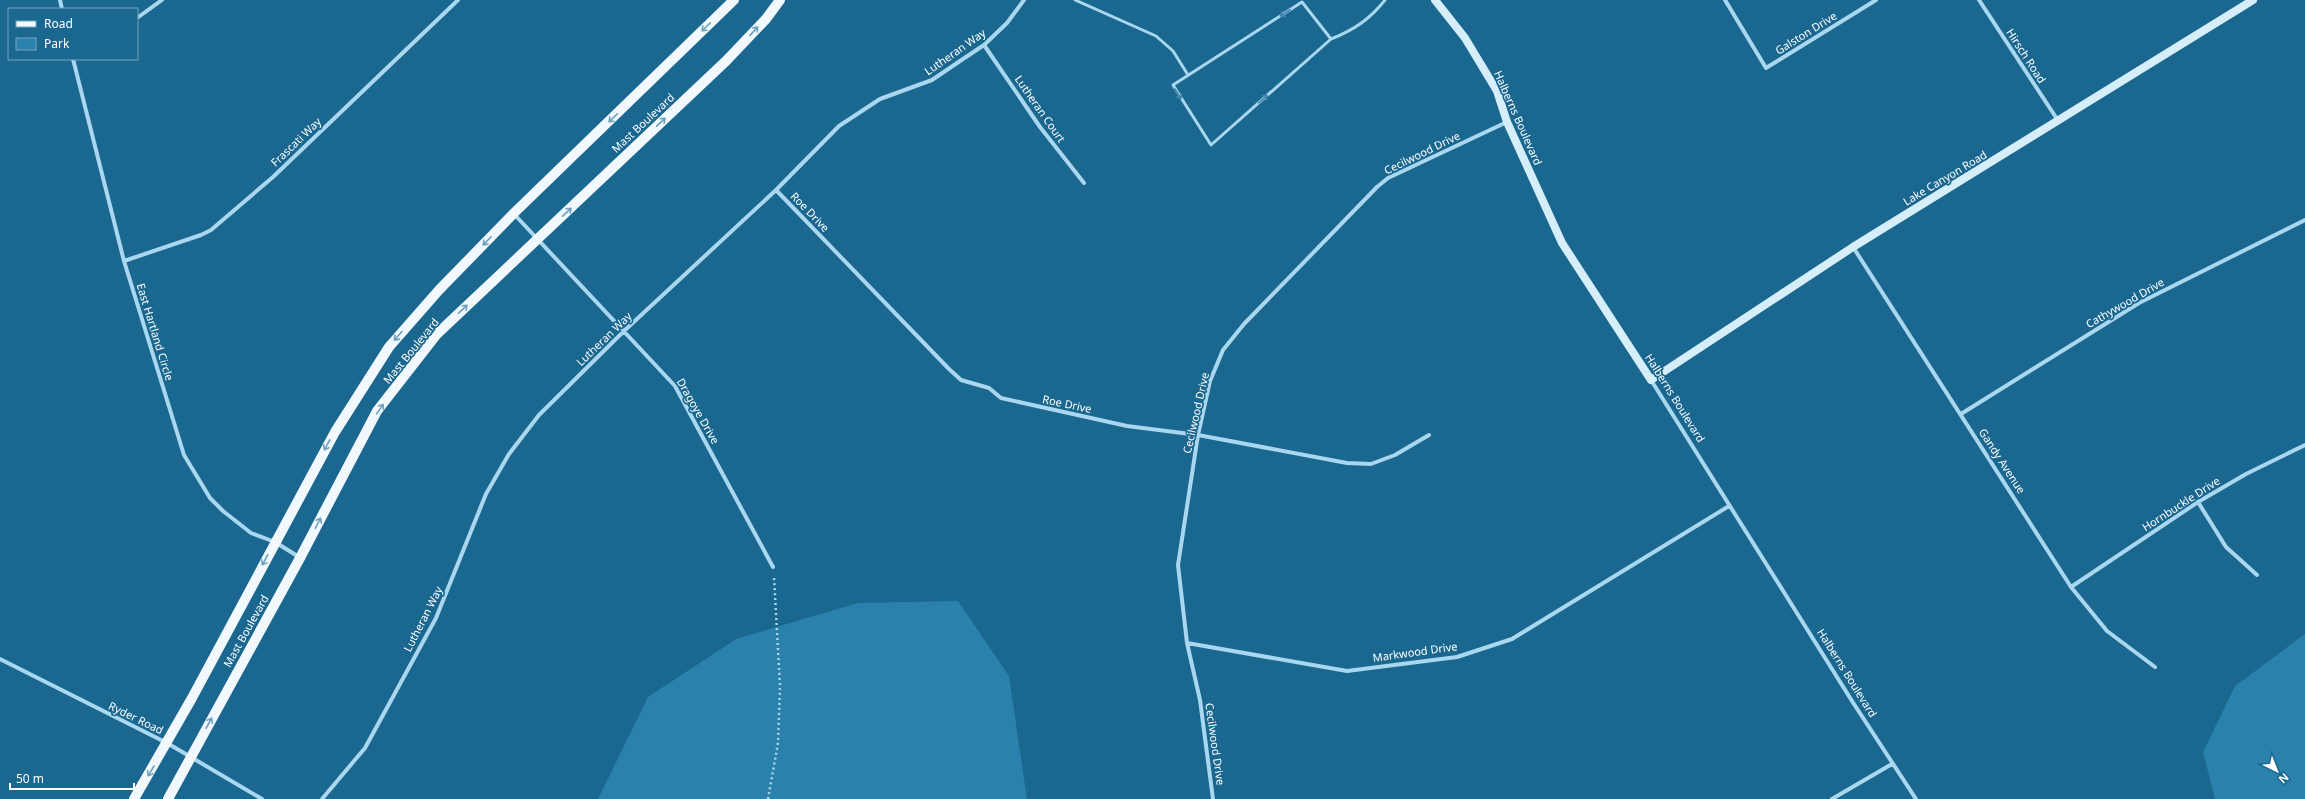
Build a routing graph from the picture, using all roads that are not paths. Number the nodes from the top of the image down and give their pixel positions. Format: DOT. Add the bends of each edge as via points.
graph roads {
  1 [pos="162,0"];
  2 [pos="458,0"];
  3 [pos="734,0"];
  4 [pos="780,0"];
  5 [pos="1024,0"];
  6 [pos="1075,0"];
  7 [pos="1385,0"];
  8 [pos="1435,0"];
  9 [pos="1725,0"];
  10 [pos="1876,0"];
  11 [pos="1979,0"];
  12 [pos="2253,0"];
  13 [pos="138,17"];
  14 [pos="1331,39"];
  15 [pos="984,45"];
  16 [pos="73,60"];
  17 [pos="1188,75"];
  18 [pos="1507,122"];
  19 [pos="2059,122"];
  20 [pos="1084,183"];
  21 [pos="776,190"];
  22 [pos="514,214"];
  23 [pos="2305,220"];
  24 [pos="539,238"];
  25 [pos="1853,247"];
  26 [pos="124,261"];
  27 [pos="624,331"];
  28 [pos="1651,380"];
  29 [pos="1961,414"];
  30 [pos="1198,435"];
  31 [pos="1429,435"];
  32 [pos="2305,445"];
  33 [pos="2198,502"];
  34 [pos="1729,506"];
  35 [pos="275,542"];
  36 [pos="300,558"];
  37 [pos="773,567"];
  38 [pos="2257,575"];
  39 [pos="2071,587"];
  40 [pos="1187,643"];
  41 [pos="0,659"];
  42 [pos="2155,667"];
  43 [pos="167,743"];
  44 [pos="190,757"];
  45 [pos="1892,764"];
  46 [pos="134,799"];
  47 [pos="168,799"];
  48 [pos="262,799"];
  49 [pos="322,799"];
  50 [pos="1213,799"];
  51 [pos="1832,799"];
  52 [pos="1916,799"];
  1 -- 13 [label="street"];
  2 -- 26 [label="street, Frascati Way" via="273,177 211,230"];
  3 -- 22 [label="main road, Mast Boulevard, one-way"];
  24 -- 4 [label="main road, Mast Boulevard, one-way" via="726,61 766,19"];
  5 -- 15 [label="street, Lutheran Way" via="1008,23"];
  6 -- 17 [label="lane" via="1156,36 1173,51"];
  7 -- 14 [label="lane" via="1372,16 1353,30"];
  8 -- 18 [label="street, Halberns Boulevard" via="1482,64 1497,91"];
  9 -- 10 [label="street, Galston Drive" via="1766,68"];
  11 -- 19 [label="street, Hirsch Road"];
  12 -- 19 [label="street, Lake Canyon Road"];
  14 -- 17 [label="lane, one-way" via="1302,2"];
  17 -- 14 [label="lane, one-way" via="1173,85 1211,145"];
  15 -- 20 [label="street, Lutheran Court" via="1040,127"];
  15 -- 21 [label="street, Lutheran Way" via="932,80 880,99 839,126"];
  16 -- 26 [label="street, East Hartland Circle"];
  18 -- 28 [label="street, Halberns Boulevard" via="1562,243"];
  18 -- 30 [label="street, Cecilwood Drive" via="1388,178 1359,203 1247,320 1223,350 1210,381"];
  19 -- 25 [label="street, Lake Canyon Road"];
  21 -- 27 [label="street, Lutheran Way"];
  21 -- 30 [label="street, Roe Drive" via="961,380 989,388 1001,398 1127,426"];
  22 -- 24 [label="street, Dragoye Drive"];
  22 -- 35 [label="main road, Mast Boulevard, one-way" via="439,290 389,347 335,432"];
  23 -- 29 [label="street, Cathywood Drive" via="2139,303"];
  24 -- 27 [label="street, Dragoye Drive"];
  36 -- 24 [label="main road, Mast Boulevard, one-way" via="377,411 437,334"];
  25 -- 28 [label="street, Lake Canyon Road"];
  25 -- 29 [label="street, Gandy Avenue"];
  26 -- 35 [label="street, East Hartland Circle" via="184,455 210,498 223,511 251,533"];
  27 -- 37 [label="street, Dragoye Drive" via="675,386"];
  27 -- 49 [label="street, Lutheran Way" via="539,415 509,454 486,494 436,618 365,748"];
  28 -- 34 [label="street, Halberns Boulevard"];
  29 -- 39 [label="street, Gandy Avenue"];
  30 -- 31 [label="street, Roe Drive" via="1347,463 1371,464 1395,455"];
  30 -- 40 [label="street, Cecilwood Drive" via="1178,565"];
  32 -- 33 [label="street, Hornbuckle Drive" via="2246,474"];
  33 -- 38 [label="street" via="2226,548"];
  33 -- 39 [label="street, Hornbuckle Drive"];
  34 -- 40 [label="street, Markwood Drive" via="1512,639 1458,657 1347,671"];
  34 -- 45 [label="street, Halberns Boulevard"];
  35 -- 36 [label="street, East Hartland Circle"];
  35 -- 43 [label="main road, Mast Boulevard, one-way"];
  44 -- 36 [label="main road, Mast Boulevard, one-way"];
  39 -- 42 [label="street, Gandy Avenue" via="2107,631"];
  40 -- 50 [label="street, Cecilwood Drive" via="1200,700"];
  41 -- 43 [label="street, Ryder Road"];
  43 -- 44 [label="street, Ryder Road"];
  43 -- 46 [label="main road, Mast Boulevard, one-way"];
  44 -- 47 [label="main road, Mast Boulevard"];
  44 -- 48 [label="street, Ryder Road"];
  45 -- 51 [label="street"];
  45 -- 52 [label="street, Halberns Boulevard"];
}
